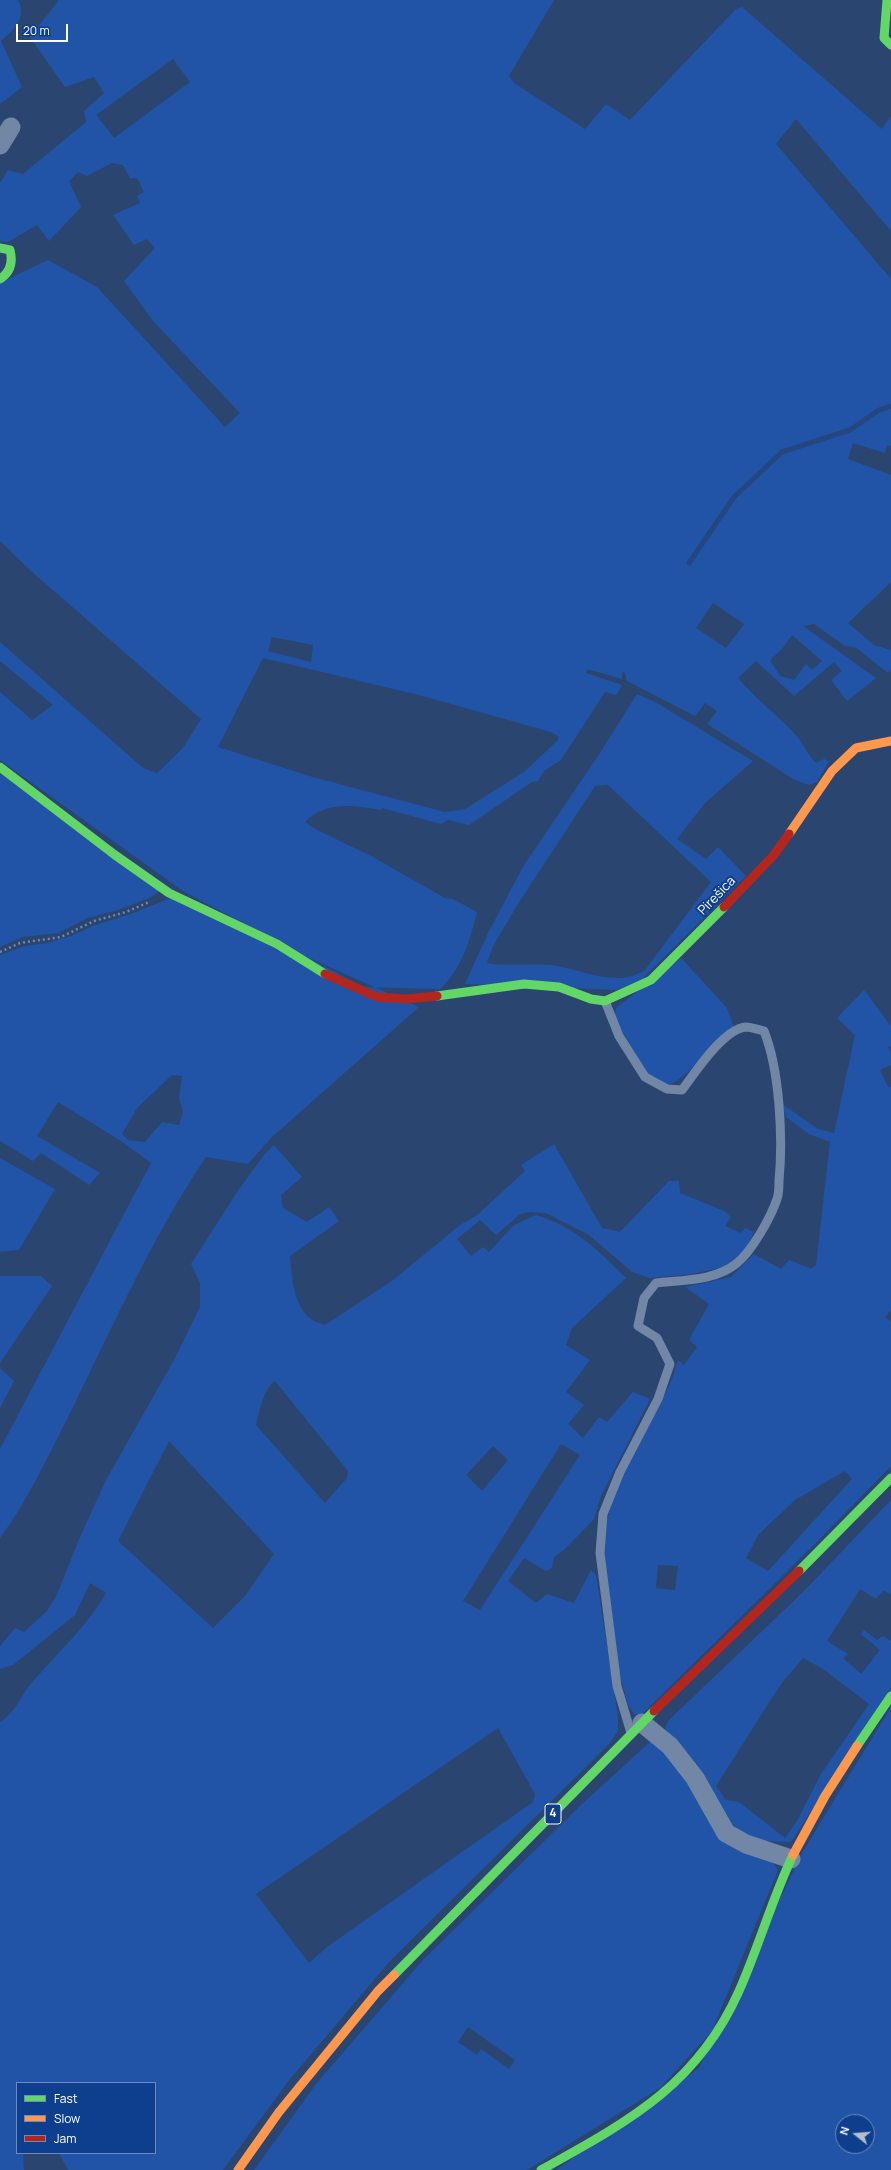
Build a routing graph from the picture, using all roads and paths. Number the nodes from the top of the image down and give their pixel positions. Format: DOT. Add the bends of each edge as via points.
graph roads {
  1 [pos="887,0"];
  2 [pos="891,45"];
  3 [pos="11,127"];
  4 [pos="0,145"];
  5 [pos="0,248"];
  6 [pos="0,279"];
  7 [pos="891,741"];
  8 [pos="0,767"];
  9 [pos="169,893"];
  10 [pos="0,952"];
  11 [pos="605,1001"];
  12 [pos="891,1478"];
  13 [pos="891,1696"];
  14 [pos="637,1728"];
  15 [pos="791,1859"];
  16 [pos="238,2170"];
  17 [pos="540,2170"];
  1 -- 2 [label="street" via="884,38"];
  3 -- 4 [label="street"];
  5 -- 6 [label="street" via="10,250 13,260 9,271"];
  7 -- 11 [label="street, Pirešica" via="856,748 832,771 773,856 717,914 651,980"];
  8 -- 9 [label="street"];
  9 -- 10 [label="path" via="126,912 94,921 61,937 20,944"];
  9 -- 11 [label="street" via="277,944 323,973 377,997 407,999 524,984 559,987 591,999"];
  11 -- 14 [label="lane" via="619,1036 645,1077 668,1089 682,1090 703,1062 730,1034 746,1027 764,1031 770,1045 777,1091 781,1160 778,1198 757,1238 737,1263 712,1276 656,1283 644,1298 638,1326 657,1338 670,1364 658,1399 620,1472 603,1514 600,1553 617,1686"];
  12 -- 14 [label="street, 4"];
  13 -- 15 [label="street" via="852,1749"];
  14 -- 15 [label="street" via="670,1746 695,1778 726,1833 746,1844"];
  14 -- 16 [label="street, 4" via="378,1991 279,2112"];
  15 -- 17 [label="street" via="740,1989 716,2036 695,2063 665,2091 603,2136"];
}
